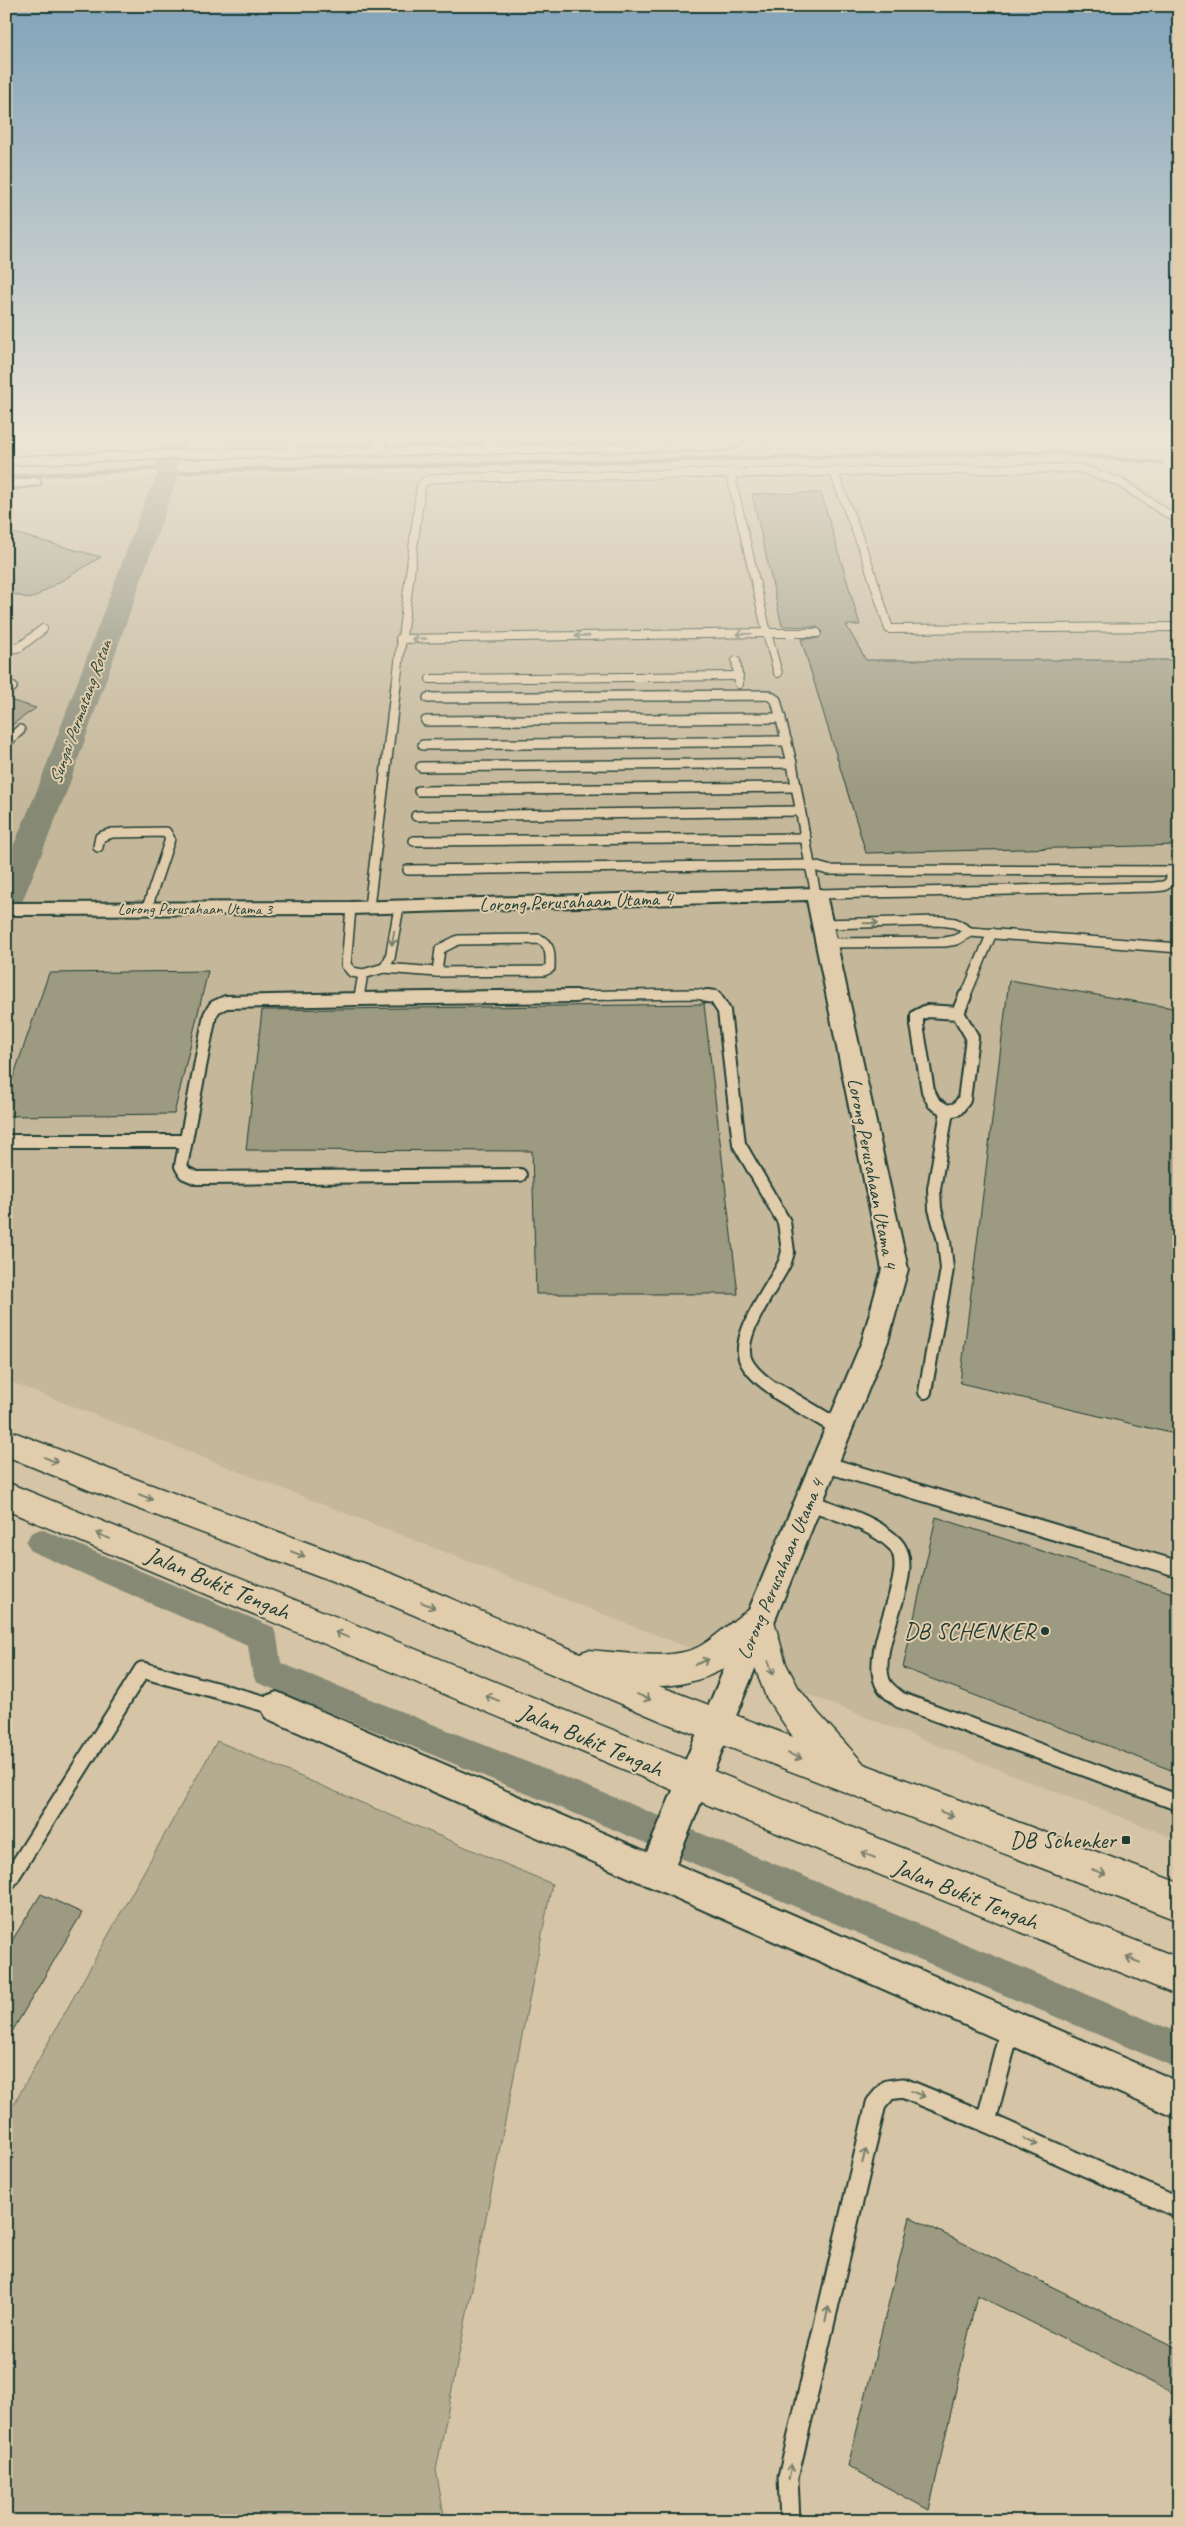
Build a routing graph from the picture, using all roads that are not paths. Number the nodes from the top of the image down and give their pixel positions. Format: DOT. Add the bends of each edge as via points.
graph roads {
  1 [pos="411,558"];
  2 [pos="750,558"];
  3 [pos="866,558"];
  4 [pos="1179,626"];
  5 [pos="43,629"];
  6 [pos="767,633"];
  7 [pos="817,633"];
  8 [pos="400,639"];
  9 [pos="6,650"];
  10 [pos="736,661"];
  11 [pos="778,673"];
  12 [pos="739,676"];
  13 [pos="430,679"];
  14 [pos="741,694"];
  15 [pos="428,698"];
  16 [pos="781,718"];
  17 [pos="426,721"];
  18 [pos="20,730"];
  19 [pos="787,741"];
  20 [pos="6,743"];
  21 [pos="423,745"];
  22 [pos="792,763"];
  23 [pos="421,767"];
  24 [pos="796,787"];
  25 [pos="419,791"];
  26 [pos="800,811"];
  27 [pos="416,816"];
  28 [pos="806,838"];
  29 [pos="414,841"];
  30 [pos="98,847"];
  31 [pos="810,864"];
  32 [pos="408,870"];
  33 [pos="1175,871"];
  34 [pos="816,894"];
  35 [pos="375,907"];
  36 [pos="13,908"];
  37 [pos="147,908"];
  38 [pos="970,932"];
  39 [pos="992,933"];
  40 [pos="824,934"];
  41 [pos="1179,948"];
  42 [pos="384,968"];
  43 [pos="437,972"];
  44 [pos="363,974"];
  45 [pos="359,998"];
  46 [pos="958,1013"];
  47 [pos="947,1111"];
  48 [pos="6,1141"];
  49 [pos="186,1141"];
  50 [pos="520,1174"];
  51 [pos="925,1392"];
  52 [pos="839,1428"];
  53 [pos="6,1442"];
  54 [pos="824,1464"];
  55 [pos="6,1496"];
  56 [pos="808,1502"];
  57 [pos="1179,1569"];
  58 [pos="759,1621"];
  59 [pos="567,1664"];
  60 [pos="277,1707"];
  61 [pos="715,1725"];
  62 [pos="856,1780"];
  63 [pos="693,1783"];
  64 [pos="1179,1803"];
  65 [pos="666,1845"];
  66 [pos="6,1885"];
  67 [pos="1179,1902"];
  68 [pos="1179,1977"];
  69 [pos="1010,2028"];
  70 [pos="1179,2101"];
  71 [pos="986,2122"];
  72 [pos="1179,2208"];
  73 [pos="790,2521"];
  1 -- 8 [label="lane"];
  2 -- 6 [label="lane"];
  3 -- 4 [label="lane" via="889,629"];
  5 -- 9 [label="lane" via="20,647"];
  6 -- 7 [label="lane"];
  6 -- 8 [label="lane, one-way"];
  6 -- 11 [label="lane"];
  8 -- 35 [label="lane"];
  10 -- 12 [label="lane"];
  12 -- 13 [label="lane"];
  12 -- 14 [label="lane"];
  14 -- 15 [label="lane"];
  14 -- 16 [label="lane" via="773,697"];
  16 -- 17 [label="lane"];
  16 -- 19 [label="lane"];
  18 -- 20 [label="lane"];
  19 -- 21 [label="lane"];
  19 -- 22 [label="lane"];
  22 -- 23 [label="lane"];
  22 -- 24 [label="lane"];
  24 -- 25 [label="lane"];
  24 -- 26 [label="lane"];
  26 -- 27 [label="lane"];
  26 -- 28 [label="lane"];
  28 -- 29 [label="lane"];
  28 -- 31 [label="lane"];
  30 -- 37 [label="lane" via="100,838 112,833 166,832 170,839"];
  31 -- 32 [label="lane"];
  31 -- 33 [label="lane" via="836,870"];
  31 -- 34 [label="lane"];
  33 -- 34 [label="lane" via="1170,882 1154,887"];
  34 -- 35 [label="street, Lorong Perusahaan Utama 4"];
  34 -- 40 [label="street, Lorong Perusahaan Utama 4"];
  35 -- 37 [label="street, Lorong Perusahaan Utama 3"];
  35 -- 42 [label="lane, one-way" via="390,958"];
  35 -- 44 [label="lane" via="346,965 352,972"];
  36 -- 37 [label="street, Lorong Perusahaan Utama 3"];
  38 -- 39 [label="lane"];
  38 -- 40 [label="lane" via="945,942"];
  40 -- 38 [label="lane, one-way" via="940,921 955,923"];
  39 -- 41 [label="lane"];
  39 -- 46 [label="lane"];
  40 -- 52 [label="street, Lorong Perusahaan Utama 4" via="895,1269 875,1341"];
  42 -- 43 [label="lane"];
  42 -- 44 [label="lane"];
  43 -- 43 [label="lane" via="544,971 550,968 550,947 539,939 458,940 440,949"];
  44 -- 45 [label="lane"];
  45 -- 49 [label="lane" via="226,1002 215,1008 210,1015"];
  45 -- 52 [label="lane" via="696,994 715,997 724,1011 739,1144 747,1163 769,1192 786,1223 788,1254 747,1334 742,1353 750,1369 777,1392"];
  46 -- 47 [label="lane" via="968,1025 972,1037 964,1100 957,1109"];
  46 -- 47 [label="lane" via="927,1011 917,1016 928,1091 934,1103"];
  47 -- 51 [label="lane" via="934,1189 947,1269"];
  48 -- 49 [label="lane"];
  49 -- 50 [label="lane" via="181,1166 185,1173 197,1178"];
  52 -- 54 [label="street, Lorong Perusahaan Utama 4"];
  53 -- 59 [label="main road, one-way" via="383,1586"];
  54 -- 56 [label="street, Lorong Perusahaan Utama 4"];
  54 -- 57 [label="lane"];
  63 -- 55 [label="main road, Jalan Bukit Tengah, one-way"];
  56 -- 58 [label="street, Lorong Perusahaan Utama 4"];
  56 -- 64 [label="lane" via="868,1527 894,1543 902,1554 903,1569 878,1662 882,1683 900,1700"];
  59 -- 58 [label="main road, one-way" via="682,1669 711,1658"];
  58 -- 61 [label="street, Lorong Perusahaan Utama 4"];
  58 -- 62 [label="main road, one-way" via="771,1669 786,1698 804,1725"];
  59 -- 61 [label="main road, one-way"];
  60 -- 65 [label="street"];
  60 -- 66 [label="lane" via="142,1670"];
  61 -- 62 [label="main road, one-way"];
  61 -- 63 [label="street, Lorong Perusahaan Utama 4"];
  62 -- 67 [label="main road, one-way"];
  63 -- 65 [label="street, Lorong Perusahaan Utama 4"];
  68 -- 63 [label="main road, Jalan Bukit Tengah, one-way" via="961,1893"];
  65 -- 69 [label="street"];
  69 -- 70 [label="street"];
  69 -- 71 [label="lane"];
  71 -- 72 [label="lane, one-way"];
  73 -- 71 [label="lane, one-way" via="788,2478 876,2104 888,2090 902,2088"];
}
